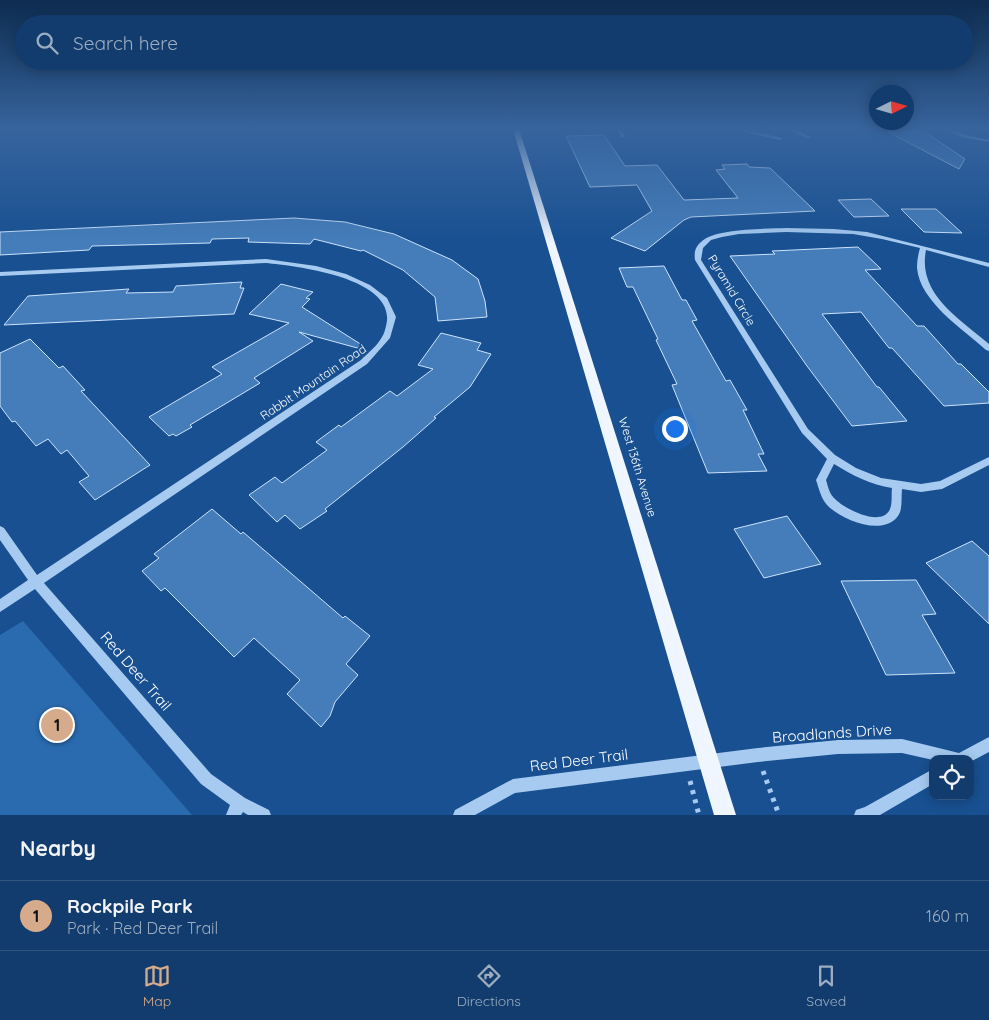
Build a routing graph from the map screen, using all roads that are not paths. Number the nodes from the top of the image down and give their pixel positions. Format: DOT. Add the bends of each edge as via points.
graph roads {
  1 [pos="528,167"];
  2 [pos="923,248"];
  3 [pos="989,265"];
  4 [pos="0,274"];
  5 [pos="989,348"];
  6 [pos="832,458"];
  7 [pos="989,461"];
  8 [pos="897,486"];
  9 [pos="0,531"];
  10 [pos="36,582"];
  11 [pos="0,606"];
  12 [pos="989,744"];
  13 [pos="758,755"];
  14 [pos="940,755"];
  15 [pos="969,755"];
  16 [pos="708,762"];
  17 [pos="929,778"];
  18 [pos="236,809"];
  19 [pos="264,815"];
  20 [pos="460,815"];
  21 [pos="725,815"];
  22 [pos="861,815"];
  1 -- 16 [label="main road, West 136th Avenue"];
  2 -- 3 [label="street"];
  2 -- 5 [label="street" via="920,265 929,290"];
  2 -- 6 [label="street, Pyramid Circle" via="866,234 822,230 718,236 700,245 698,260 805,431"];
  4 -- 10 [label="street, Rabbit Mountain Road" via="266,260 290,262 332,270 351,278 378,293 392,313 388,337 364,362"];
  6 -- 8 [label="street, Pyramid Circle" via="853,471"];
  6 -- 8 [label="street" via="821,480 825,494 831,503 851,516 874,522 890,518 895,512"];
  7 -- 8 [label="street, Pyramid Circle" via="942,485 921,488"];
  9 -- 10 [label="street, Red Deer Trail"];
  10 -- 11 [label="street, Rabbit Mountain Road"];
  10 -- 18 [label="street, Red Deer Trail" via="206,779"];
  12 -- 15 [label="street"];
  13 -- 14 [label="street, Broadlands Drive" via="902,746"];
  13 -- 16 [label="street, Broadlands Drive"];
  16 -- 20 [label="street, Red Deer Trail" via="513,786"];
  16 -- 21 [label="main road, West 136th Avenue"];
  17 -- 22 [label="street"];
  18 -- 19 [label="street, Red Deer Trail"];
}
